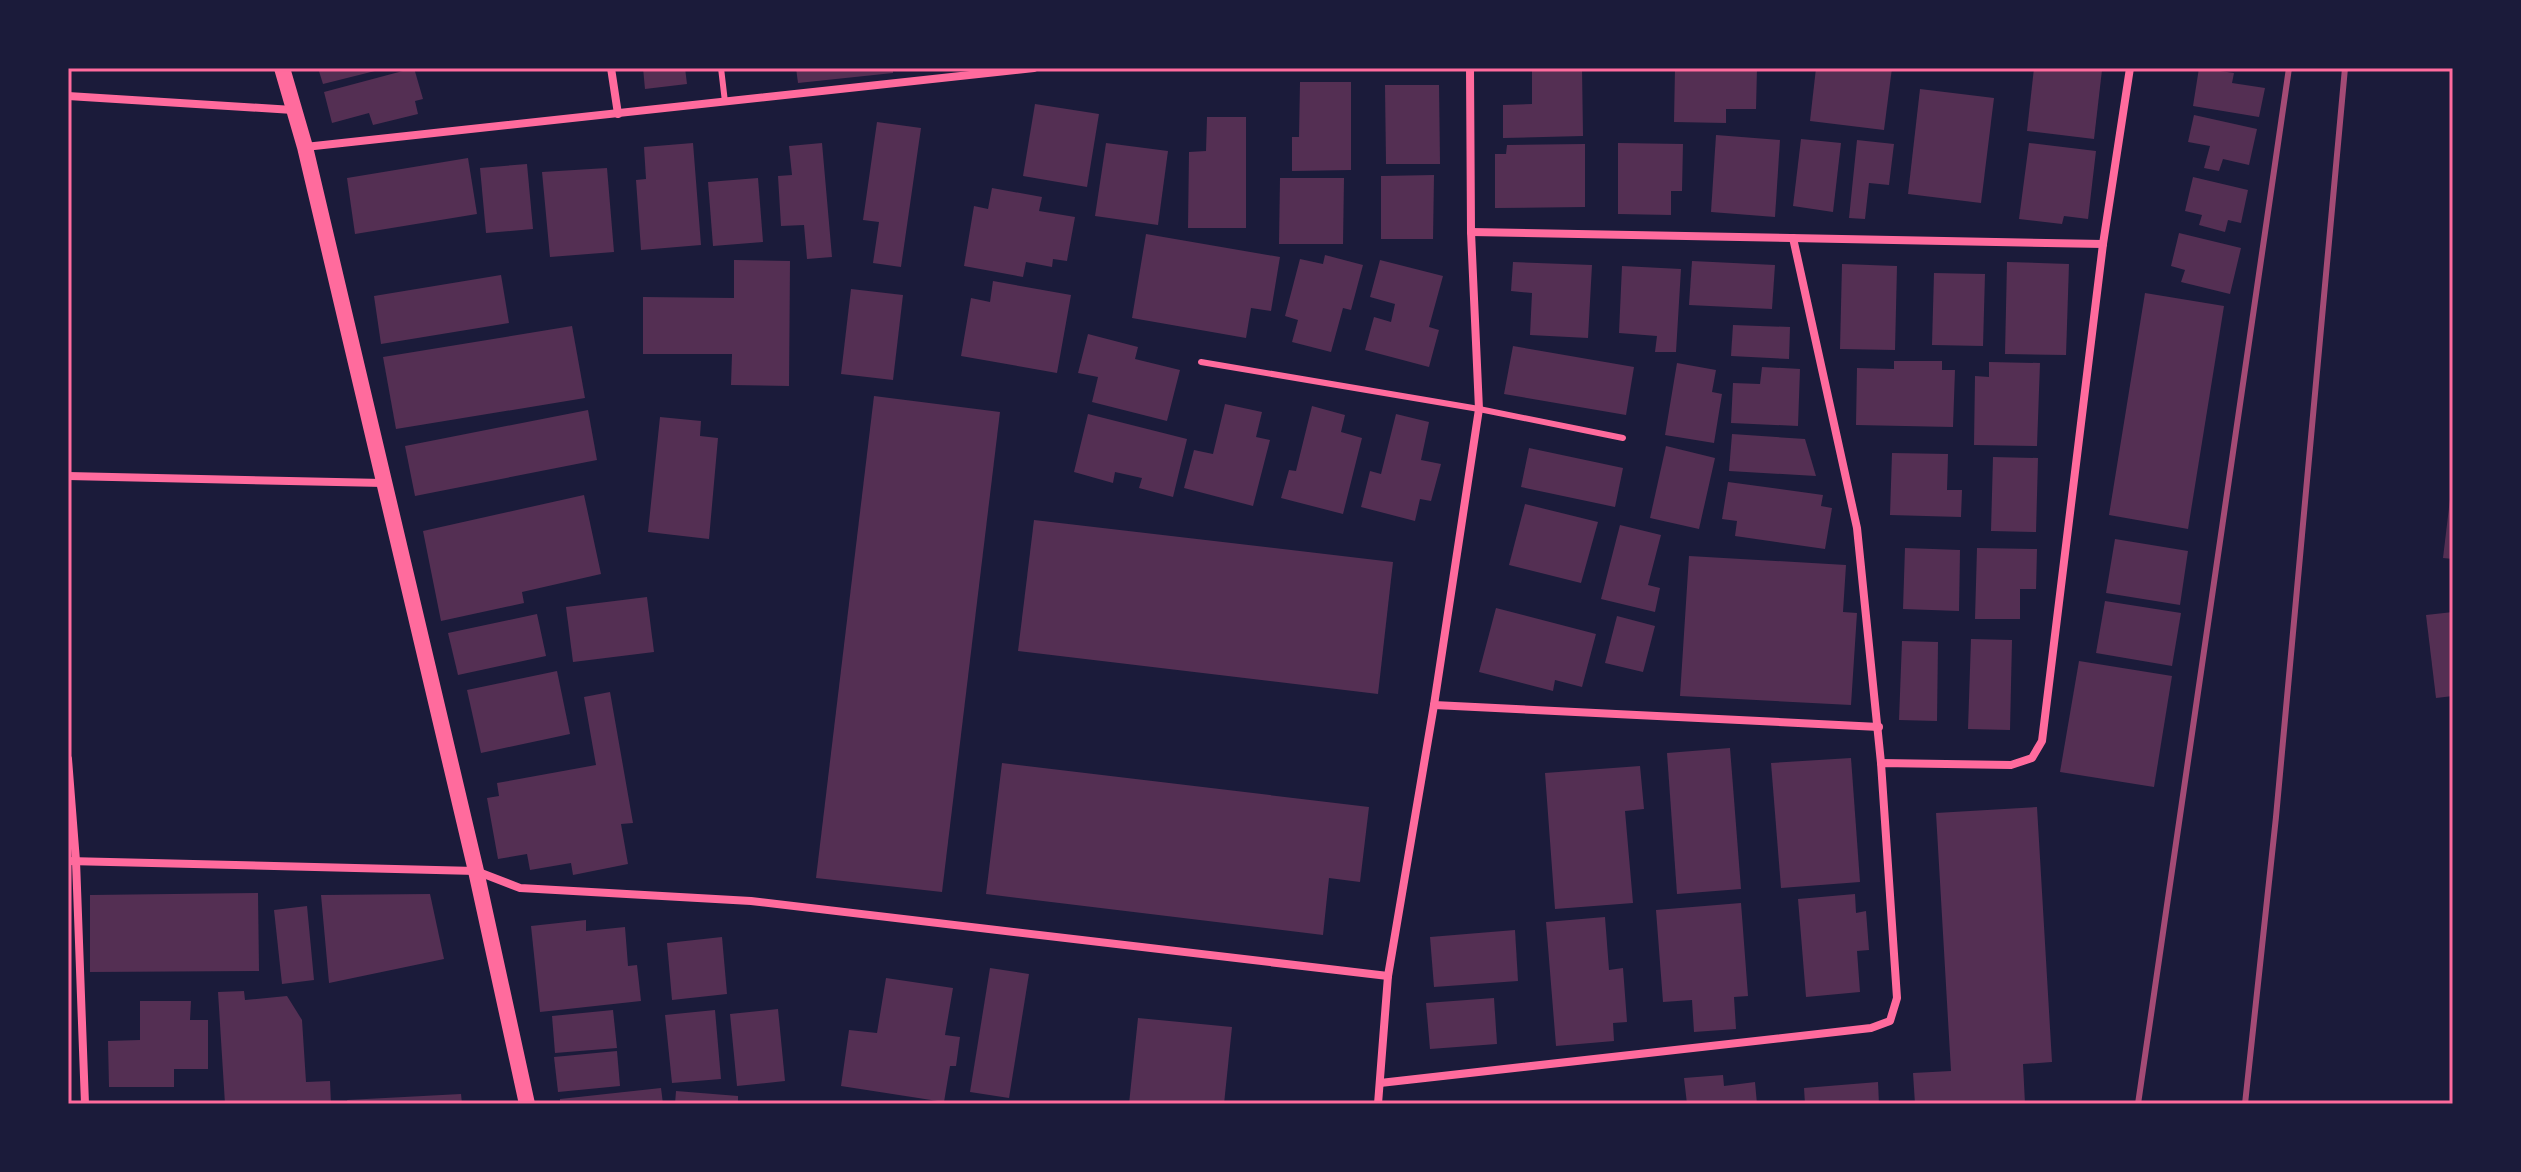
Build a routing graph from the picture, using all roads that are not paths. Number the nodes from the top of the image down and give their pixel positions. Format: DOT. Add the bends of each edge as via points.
graph roads {
  1 [pos="282,68"];
  2 [pos="611,68"];
  3 [pos="721,68"];
  4 [pos="1034,68"];
  5 [pos="1470,68"];
  6 [pos="2130,68"];
  7 [pos="1023,69"];
  8 [pos="68,96"];
  9 [pos="725,102"];
  10 [pos="293,110"];
  11 [pos="618,114"];
  12 [pos="305,147"];
  13 [pos="1471,232"];
  14 [pos="1793,238"];
  15 [pos="2103,244"];
  16 [pos="1201,362"];
  17 [pos="1479,409"];
  18 [pos="1623,438"];
  19 [pos="68,476"];
  20 [pos="383,483"];
  21 [pos="1434,705"];
  22 [pos="1879,727"];
  23 [pos="68,759"];
  24 [pos="1881,763"];
  25 [pos="72,861"];
  26 [pos="476,871"];
  27 [pos="1388,976"];
  28 [pos="1380,1083"];
  29 [pos="85,1104"];
  30 [pos="527,1104"];
  31 [pos="1378,1104"];
  1 -- 10 [label="main road"];
  2 -- 11 [label="street"];
  3 -- 9 [label="lane"];
  4 -- 7 [label="street"];
  5 -- 13 [label="street"];
  6 -- 15 [label="street"];
  7 -- 9 [label="street"];
  8 -- 10 [label="street"];
  9 -- 11 [label="street"];
  10 -- 12 [label="main road"];
  11 -- 12 [label="street"];
  12 -- 20 [label="main road"];
  13 -- 14 [label="street"];
  13 -- 17 [label="street"];
  14 -- 15 [label="street"];
  14 -- 22 [label="street" via="1857,528"];
  15 -- 24 [label="street" via="2042,741 2032,758 2011,765"];
  16 -- 17 [label="lane"];
  17 -- 18 [label="lane"];
  17 -- 21 [label="street"];
  19 -- 20 [label="street"];
  20 -- 26 [label="main road"];
  21 -- 22 [label="street"];
  21 -- 27 [label="street"];
  22 -- 24 [label="street"];
  23 -- 25 [label="street"];
  24 -- 28 [label="street" via="1897,998 1890,1021 1871,1028"];
  25 -- 26 [label="street"];
  25 -- 29 [label="street"];
  26 -- 27 [label="street" via="520,888 751,901"];
  26 -- 30 [label="main road"];
  27 -- 28 [label="street"];
  28 -- 31 [label="street"];
}
